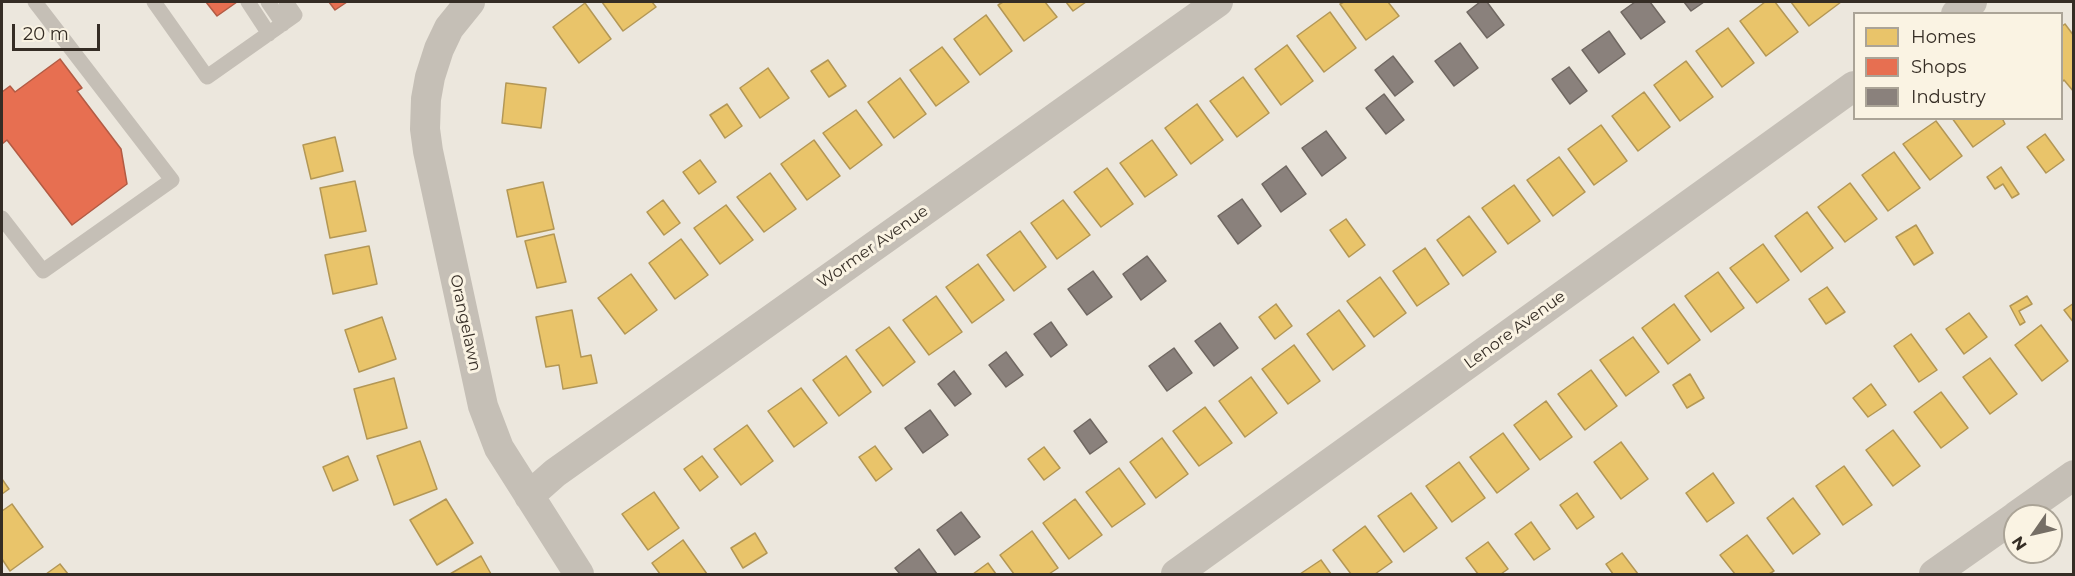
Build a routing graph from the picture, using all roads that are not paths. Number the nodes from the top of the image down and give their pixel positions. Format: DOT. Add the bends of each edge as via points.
graph roads {
  1 [pos="35,2"];
  2 [pos="154,2"];
  3 [pos="248,2"];
  4 [pos="268,2"];
  5 [pos="286,2"];
  6 [pos="470,2"];
  7 [pos="1218,2"];
  8 [pos="1972,2"];
  9 [pos="1959,12"];
  10 [pos="283,24"];
  11 [pos="269,34"];
  12 [pos="1853,87"];
  13 [pos="2,218"];
  14 [pos="2073,475"];
  15 [pos="529,496"];
  16 [pos="2032,504"];
  17 [pos="2003,525"];
  18 [pos="579,574"];
  19 [pos="1176,574"];
  20 [pos="1934,574"];
  1 -- 13 [label="lane" via="172,180 43,271"];
  2 -- 11 [label="lane" via="207,77"];
  3 -- 11 [label="lane"];
  4 -- 10 [label="lane"];
  5 -- 10 [label="lane" via="295,15"];
  6 -- 15 [label="street, Orangelawn" via="449,28 439,49 426,99 425,129 483,406 499,448"];
  7 -- 15 [label="street, Wormer Avenue" via="565,466"];
  8 -- 9 [label="street"];
  10 -- 11 [label="lane"];
  12 -- 19 [label="street, Lenore Avenue"];
  14 -- 16 [label="street"];
  15 -- 18 [label="street, Orangelawn"];
  17 -- 20 [label="street"];
}
